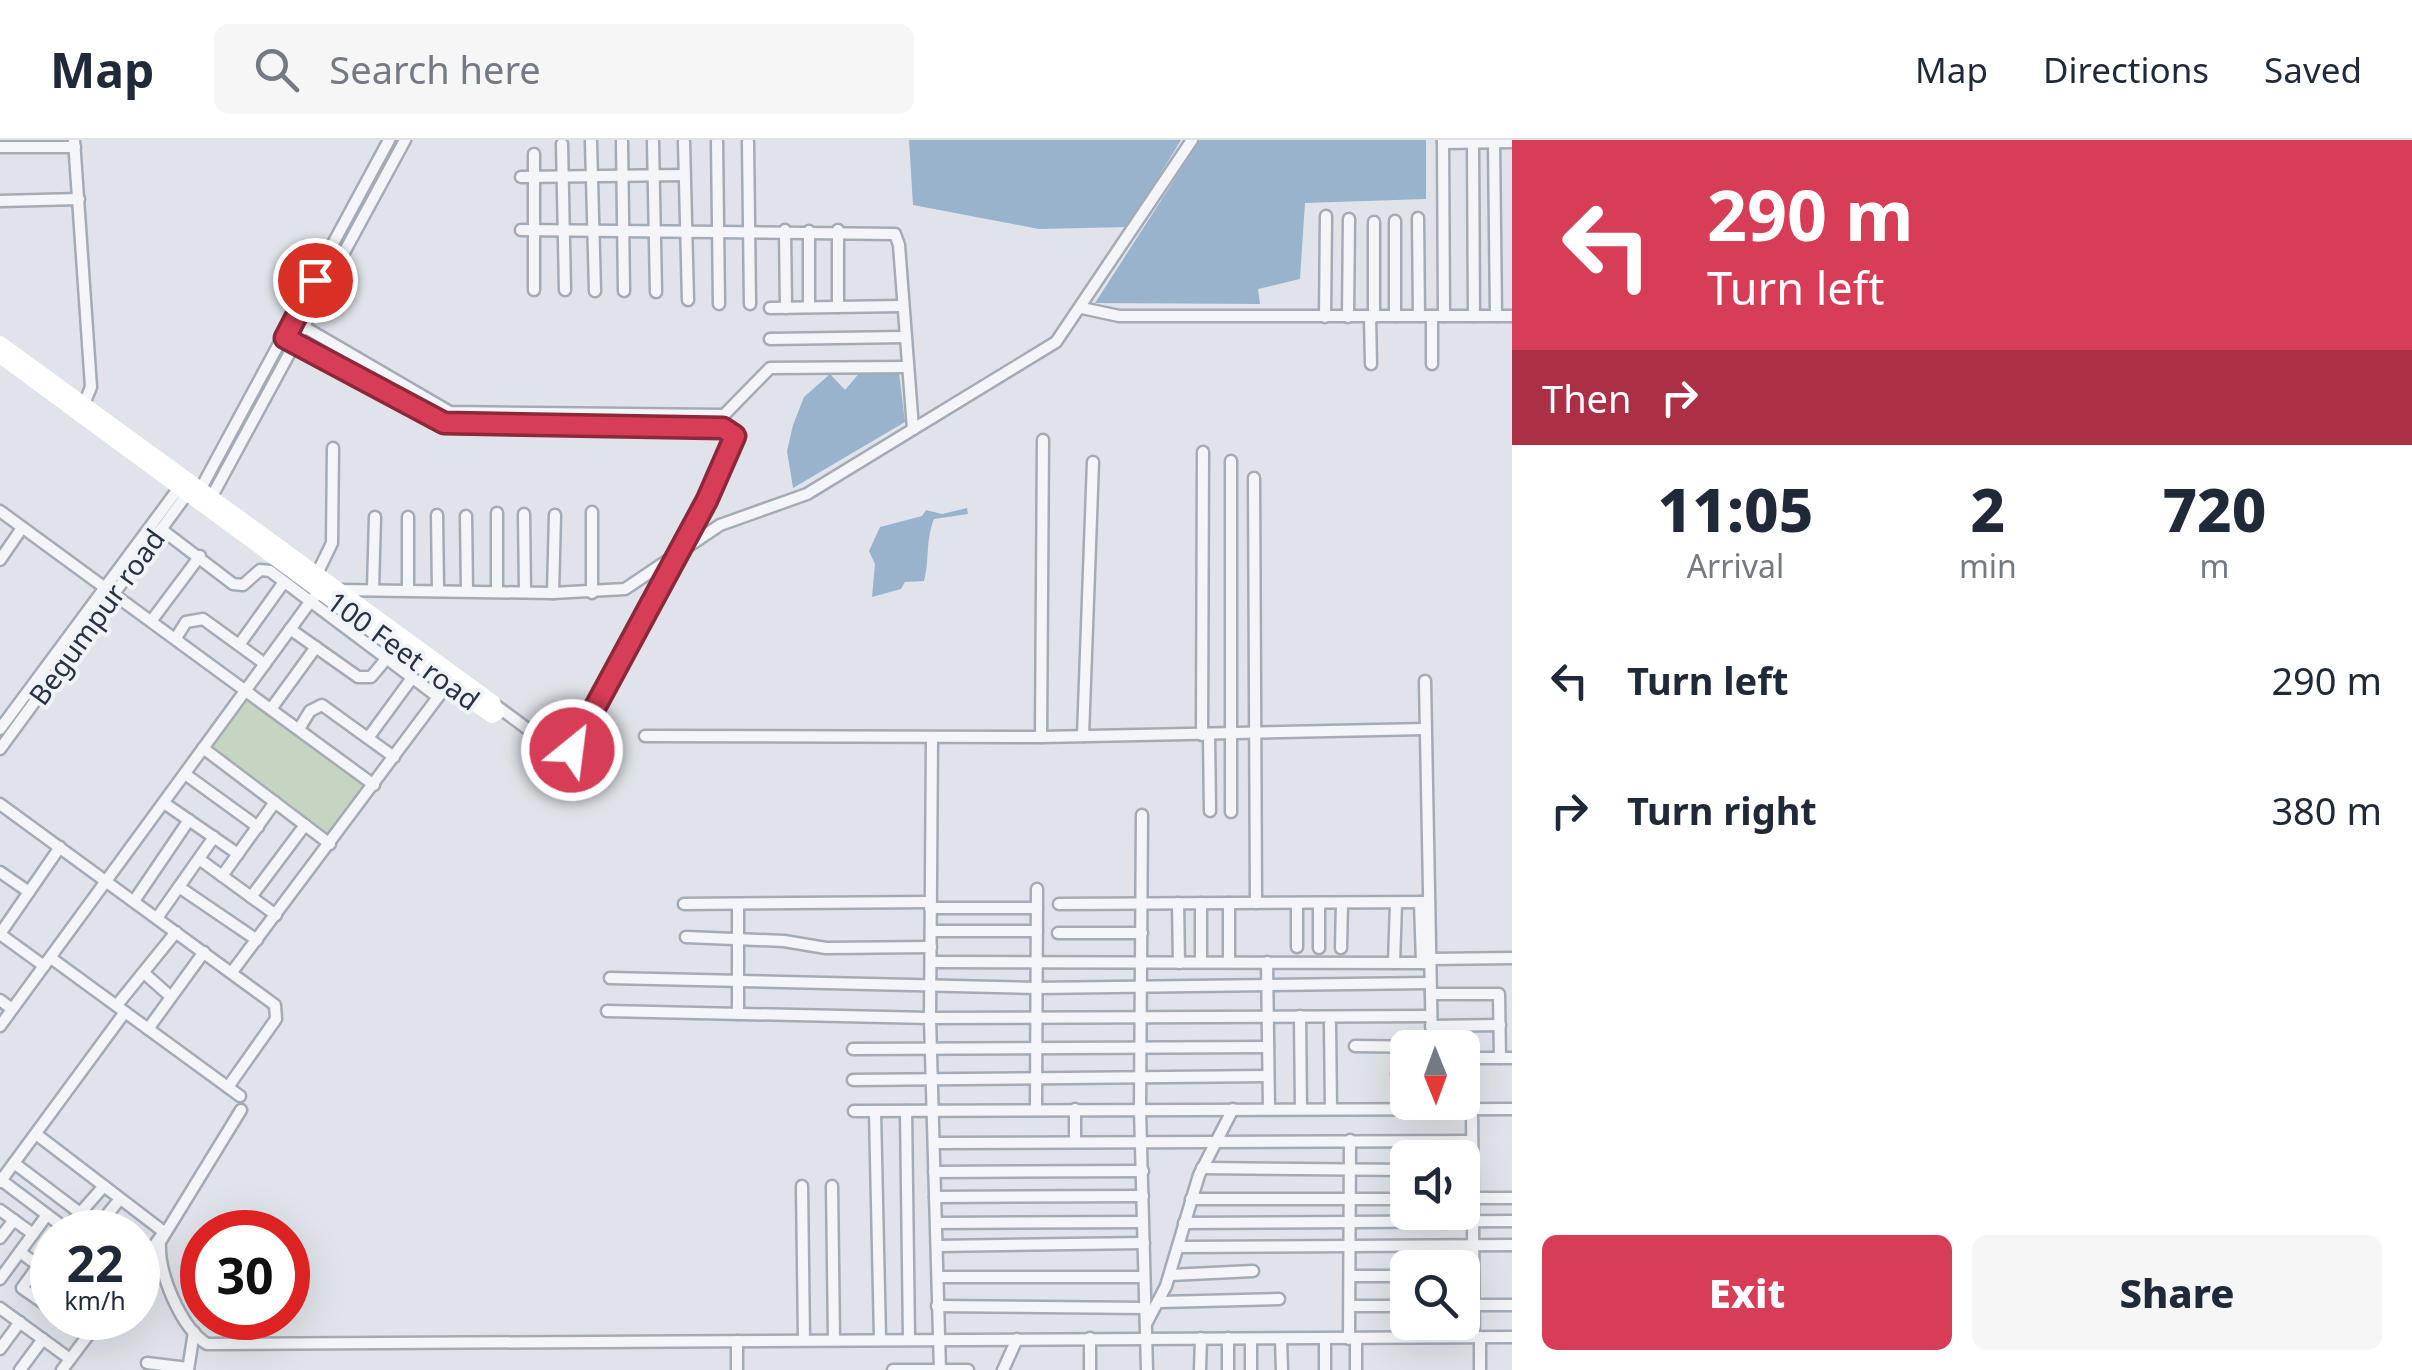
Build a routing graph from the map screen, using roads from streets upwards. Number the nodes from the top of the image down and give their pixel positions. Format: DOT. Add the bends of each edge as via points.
graph roads {
  1 [pos="389,140"];
  2 [pos="405,140"];
  3 [pos="1192,140"];
  4 [pos="591,142"];
  5 [pos="622,142"];
  6 [pos="653,142"];
  7 [pos="684,142"];
  8 [pos="717,142"];
  9 [pos="748,142"];
  10 [pos="1444,142"];
  11 [pos="1473,142"];
  12 [pos="1512,142"];
  13 [pos="1494,143"];
  14 [pos="75,144"];
  15 [pos="562,144"];
  16 [pos="0,147"];
  17 [pos="534,154"];
  18 [pos="563,175"];
  19 [pos="592,175"];
  20 [pos="684,175"];
  21 [pos="527,176"];
  22 [pos="623,176"];
  23 [pos="654,176"];
  24 [pos="79,200"];
  25 [pos="0,201"];
  26 [pos="1326,216"];
  27 [pos="1418,218"];
  28 [pos="1350,219"];
  29 [pos="1395,221"];
  30 [pos="1374,222"];
  31 [pos="564,229"];
  32 [pos="623,229"];
  33 [pos="521,230"];
  34 [pos="534,230"];
  35 [pos="592,230"];
  36 [pos="654,230"];
  37 [pos="685,230"];
  38 [pos="718,230"];
  39 [pos="749,230"];
  40 [pos="785,230"];
  41 [pos="809,230"];
  42 [pos="838,230"];
  43 [pos="534,290"];
  44 [pos="565,290"];
  45 [pos="596,291"];
  46 [pos="624,291"];
  47 [pos="656,292"];
  48 [pos="688,300"];
  49 [pos="719,304"];
  50 [pos="750,304"];
  51 [pos="902,306"];
  52 [pos="809,307"];
  53 [pos="838,307"];
  54 [pos="770,308"];
  55 [pos="786,308"];
  56 [pos="1082,308"];
  57 [pos="1395,316"];
  58 [pos="1432,316"];
  59 [pos="1474,316"];
  60 [pos="1496,316"];
  61 [pos="1512,316"];
  62 [pos="1324,317"];
  63 [pos="1348,317"];
  64 [pos="1372,317"];
  65 [pos="306,328"];
  66 [pos="904,337"];
  67 [pos="285,338"];
  68 [pos="770,338"];
  69 [pos="0,342"];
  70 [pos="298,344"];
  71 [pos="0,356"];
  72 [pos="1371,364"];
  73 [pos="1432,364"];
  74 [pos="906,366"];
  75 [pos="84,404"];
  76 [pos="914,429"];
  77 [pos="1043,440"];
  78 [pos="333,448"];
  79 [pos="1203,452"];
  80 [pos="1231,461"];
  81 [pos="1093,462"];
  82 [pos="1254,478"];
  83 [pos="193,489"];
  84 [pos="0,511"];
  85 [pos="497,512"];
  86 [pos="592,512"];
  87 [pos="524,514"];
  88 [pos="555,514"];
  89 [pos="437,515"];
  90 [pos="466,516"];
  91 [pos="375,517"];
  92 [pos="408,517"];
  93 [pos="22,528"];
  94 [pos="162,530"];
  95 [pos="681,549"];
  96 [pos="200,556"];
  97 [pos="0,560"];
  98 [pos="284,582"];
  99 [pos="111,589"];
  100 [pos="373,589"];
  101 [pos="408,589"];
  102 [pos="438,589"];
  103 [pos="321,590"];
  104 [pos="467,591"];
  105 [pos="497,591"];
  106 [pos="525,592"];
  107 [pos="553,593"];
  108 [pos="592,593"];
  109 [pos="152,620"];
  110 [pos="290,629"];
  111 [pos="176,638"];
  112 [pos="239,645"];
  113 [pos="316,647"];
  114 [pos="387,658"];
  115 [pos="265,664"];
  116 [pos="412,678"];
  117 [pos="1424,682"];
  118 [pos="246,690"];
  119 [pos="443,691"];
  120 [pos="498,707"];
  121 [pos="271,708"];
  122 [pos="4,716"];
  123 [pos="298,729"];
  124 [pos="1425,729"];
  125 [pos="0,730"];
  126 [pos="1206,735"];
  127 [pos="1232,735"];
  128 [pos="1254,735"];
  129 [pos="645,736"];
  130 [pos="1082,736"];
  131 [pos="368,738"];
  132 [pos="932,738"];
  133 [pos="1041,738"];
  134 [pos="2,743"];
  135 [pos="203,748"];
  136 [pos="394,757"];
  137 [pos="185,774"];
  138 [pos="374,785"];
  139 [pos="164,802"];
  140 [pos="275,802"];
  141 [pos="0,804"];
  142 [pos="1210,811"];
  143 [pos="1231,812"];
  144 [pos="1142,815"];
  145 [pos="189,820"];
  146 [pos="305,826"];
  147 [pos="258,827"];
  148 [pos="214,837"];
  149 [pos="330,844"];
  150 [pos="60,848"];
  151 [pos="238,854"];
  152 [pos="199,859"];
  153 [pos="0,872"];
  154 [pos="222,876"];
  155 [pos="105,880"];
  156 [pos="179,887"];
  157 [pos="1037,889"];
  158 [pos="29,892"];
  159 [pos="251,897"];
  160 [pos="134,901"];
  161 [pos="1229,902"];
  162 [pos="1396,902"];
  163 [pos="1424,902"];
  164 [pos="1178,903"];
  165 [pos="1201,903"];
  166 [pos="1256,903"];
  167 [pos="1297,903"];
  168 [pos="1319,903"];
  169 [pos="1342,903"];
  170 [pos="684,904"];
  171 [pos="738,904"];
  172 [pos="1059,904"];
  173 [pos="1142,904"];
  174 [pos="930,905"];
  175 [pos="1037,908"];
  176 [pos="276,915"];
  177 [pos="157,918"];
  178 [pos="1037,930"];
  179 [pos="931,931"];
  180 [pos="176,932"];
  181 [pos="1058,933"];
  182 [pos="1142,933"];
  183 [pos="0,934"];
  184 [pos="686,937"];
  185 [pos="738,938"];
  186 [pos="257,940"];
  187 [pos="931,947"];
  188 [pos="1297,947"];
  189 [pos="1319,948"];
  190 [pos="1341,948"];
  191 [pos="204,952"];
  192 [pos="1512,958"];
  193 [pos="47,962"];
  194 [pos="932,962"];
  195 [pos="1178,962"];
  196 [pos="1201,962"];
  197 [pos="1229,962"];
  198 [pos="1266,962"];
  199 [pos="1427,962"];
  200 [pos="1142,963"];
  201 [pos="1394,963"];
  202 [pos="1037,964"];
  203 [pos="232,972"];
  204 [pos="144,973"];
  205 [pos="610,978"];
  206 [pos="738,979"];
  207 [pos="932,984"];
  208 [pos="1142,986"];
  209 [pos="1267,986"];
  210 [pos="1036,988"];
  211 [pos="1430,988"];
  212 [pos="171,997"];
  213 [pos="0,1000"];
  214 [pos="12,1009"];
  215 [pos="121,1009"];
  216 [pos="607,1011"];
  217 [pos="738,1014"];
  218 [pos="1143,1016"];
  219 [pos="1268,1016"];
  220 [pos="1300,1016"];
  221 [pos="1036,1017"];
  222 [pos="930,1018"];
  223 [pos="1431,1021"];
  224 [pos="1330,1024"];
  225 [pos="1500,1025"];
  226 [pos="0,1026"];
  227 [pos="148,1029"];
  228 [pos="1431,1030"];
  229 [pos="1355,1046"];
  230 [pos="1390,1046"];
  231 [pos="1142,1047"];
  232 [pos="1268,1047"];
  233 [pos="1036,1048"];
  234 [pos="854,1049"];
  235 [pos="932,1049"];
  236 [pos="1480,1058"];
  237 [pos="1506,1058"];
  238 [pos="1142,1076"];
  239 [pos="1268,1076"];
  240 [pos="933,1078"];
  241 [pos="1036,1078"];
  242 [pos="853,1080"];
  243 [pos="228,1087"];
  244 [pos="240,1096"];
  245 [pos="1390,1107"];
  246 [pos="1036,1109"];
  247 [pos="1075,1109"];
  248 [pos="1140,1109"];
  249 [pos="1233,1109"];
  250 [pos="1269,1109"];
  251 [pos="1301,1109"];
  252 [pos="1331,1109"];
  253 [pos="241,1110"];
  254 [pos="934,1110"];
  255 [pos="1480,1110"];
  256 [pos="1512,1110"];
  257 [pos="906,1111"];
  258 [pos="854,1112"];
  259 [pos="875,1112"];
  260 [pos="36,1134"];
  261 [pos="1216,1140"];
  262 [pos="1350,1140"];
  263 [pos="1390,1140"];
  264 [pos="1142,1141"];
  265 [pos="935,1142"];
  266 [pos="1075,1142"];
  267 [pos="14,1163"];
  268 [pos="1202,1168"];
  269 [pos="1390,1170"];
  270 [pos="1143,1171"];
  271 [pos="1350,1171"];
  272 [pos="934,1172"];
  273 [pos="1,1181"];
  274 [pos="104,1186"];
  275 [pos="802,1186"];
  276 [pos="832,1186"];
  277 [pos="1143,1196"];
  278 [pos="935,1197"];
  279 [pos="1480,1198"];
  280 [pos="1512,1198"];
  281 [pos="120,1199"];
  282 [pos="1191,1199"];
  283 [pos="1390,1199"];
  284 [pos="1350,1200"];
  285 [pos="0,1210"];
  286 [pos="40,1210"];
  287 [pos="76,1210"];
  288 [pos="83,1210"];
  289 [pos="111,1210"];
  290 [pos="14,1220"];
  291 [pos="1480,1221"];
  292 [pos="1512,1221"];
  293 [pos="1143,1222"];
  294 [pos="1350,1222"];
  295 [pos="1390,1222"];
  296 [pos="937,1223"];
  297 [pos="1184,1224"];
  298 [pos="1473,1230"];
  299 [pos="30,1232"];
  300 [pos="164,1232"];
  301 [pos="0,1238"];
  302 [pos="30,1238"];
  303 [pos="160,1238"];
  304 [pos="1144,1243"];
  305 [pos="1473,1245"];
  306 [pos="1512,1245"];
  307 [pos="938,1246"];
  308 [pos="1351,1246"];
  309 [pos="1178,1247"];
  310 [pos="1472,1250"];
  311 [pos="20,1252"];
  312 [pos="30,1260"];
  313 [pos="1252,1272"];
  314 [pos="1170,1275"];
  315 [pos="1351,1276"];
  316 [pos="1390,1276"];
  317 [pos="938,1278"];
  318 [pos="1144,1278"];
  319 [pos="0,1279"];
  320 [pos="1279,1298"];
  321 [pos="1160,1302"];
  322 [pos="180,1304"];
  323 [pos="1512,1304"];
  324 [pos="937,1306"];
  325 [pos="1350,1306"];
  326 [pos="1390,1306"];
  327 [pos="1480,1306"];
  328 [pos="0,1308"];
  329 [pos="1145,1308"];
  330 [pos="20,1322"];
  331 [pos="1146,1324"];
  332 [pos="30,1330"];
  333 [pos="1480,1337"];
  334 [pos="1512,1337"];
  335 [pos="880,1338"];
  336 [pos="910,1338"];
  337 [pos="938,1338"];
  338 [pos="1017,1338"];
  339 [pos="1090,1338"];
  340 [pos="1145,1338"];
  341 [pos="1201,1338"];
  342 [pos="1228,1338"];
  343 [pos="1390,1338"];
  344 [pos="1251,1339"];
  345 [pos="1325,1339"];
  346 [pos="1352,1339"];
  347 [pos="41,1340"];
  348 [pos="43,1340"];
  349 [pos="84,1340"];
  350 [pos="193,1340"];
  351 [pos="200,1340"];
  352 [pos="737,1340"];
  353 [pos="804,1340"];
  354 [pos="834,1340"];
  355 [pos="1281,1340"];
  356 [pos="1477,1340"];
  357 [pos="0,1349"];
  358 [pos="70,1359"];
  359 [pos="147,1363"];
  360 [pos="188,1369"];
  361 [pos="20,1370"];
  362 [pos="62,1370"];
  363 [pos="737,1370"];
  364 [pos="893,1370"];
  365 [pos="940,1370"];
  366 [pos="968,1370"];
  367 [pos="1002,1370"];
  368 [pos="1090,1370"];
  369 [pos="1147,1370"];
  370 [pos="1200,1370"];
  371 [pos="1228,1370"];
  372 [pos="1251,1370"];
  373 [pos="1282,1370"];
  374 [pos="1325,1370"];
  375 [pos="1356,1370"];
  376 [pos="1480,1370"];
  1 -- 67 [label="street"];
  2 -- 65 [label="street"];
  3 -- 56 [label="street"];
  4 -- 19 [label="street"];
  5 -- 22 [label="street"];
  6 -- 23 [label="street"];
  7 -- 20 [label="street"];
  8 -- 38 [label="street"];
  9 -- 39 [label="street"];
  10 -- 11 [label="street"];
  10 -- 58 [label="street"];
  11 -- 13 [label="street"];
  11 -- 59 [label="street"];
  12 -- 13 [label="street"];
  13 -- 60 [label="street"];
  14 -- 16 [label="street"];
  14 -- 24 [label="street"];
  15 -- 18 [label="street"];
  17 -- 21 [label="street"];
  18 -- 19 [label="street"];
  18 -- 21 [label="street"];
  18 -- 31 [label="street"];
  19 -- 22 [label="street"];
  19 -- 35 [label="street"];
  20 -- 23 [label="street"];
  20 -- 37 [label="street"];
  21 -- 34 [label="street"];
  22 -- 23 [label="street"];
  22 -- 32 [label="street"];
  23 -- 36 [label="street"];
  24 -- 25 [label="street"];
  24 -- 75 [label="street" via="91,387"];
  26 -- 62 [label="street"];
  27 -- 58 [label="street"];
  28 -- 63 [label="street"];
  29 -- 57 [label="street"];
  30 -- 64 [label="street"];
  31 -- 34 [label="street"];
  31 -- 35 [label="street"];
  31 -- 44 [label="street"];
  32 -- 35 [label="street"];
  32 -- 36 [label="street"];
  32 -- 46 [label="street"];
  33 -- 34 [label="street"];
  34 -- 43 [label="street"];
  35 -- 45 [label="street"];
  36 -- 37 [label="street"];
  36 -- 47 [label="street"];
  37 -- 38 [label="street"];
  37 -- 48 [label="street"];
  38 -- 39 [label="street"];
  38 -- 49 [label="street"];
  39 -- 40 [label="street"];
  39 -- 50 [label="street"];
  40 -- 41 [label="street"];
  40 -- 55 [label="street"];
  41 -- 42 [label="street"];
  41 -- 52 [label="street"];
  42 -- 51 [label="street" via="898,238"];
  42 -- 53 [label="street"];
  51 -- 53 [label="street"];
  51 -- 66 [label="street"];
  52 -- 53 [label="street"];
  52 -- 55 [label="street"];
  54 -- 55 [label="street"];
  56 -- 62 [label="street" via="1119,316"];
  56 -- 76 [label="street" via="1056,342"];
  57 -- 58 [label="street"];
  57 -- 64 [label="street"];
  58 -- 59 [label="street"];
  58 -- 73 [label="street"];
  59 -- 60 [label="street"];
  60 -- 61 [label="street"];
  62 -- 63 [label="street"];
  63 -- 64 [label="street"];
  64 -- 72 [label="street"];
  65 -- 70 [label="street"];
  65 -- 74 [label="street" via="450,412 724,415 770,368"];
  66 -- 68 [label="street"];
  66 -- 74 [label="street"];
  67 -- 70 [label="street"];
  67 -- 83 [label="street"];
  69 -- 75 [label="street, 100 Feet road"];
  70 -- 83 [label="street"];
  70 -- 95 [label="street" via="444,423 723,428 736,441"];
  71 -- 83 [label="street, 100 Feet road"];
  74 -- 76 [label="street"];
  75 -- 83 [label="street, 100 Feet road"];
  76 -- 95 [label="street" via="807,494 720,526"];
  77 -- 133 [label="street"];
  78 -- 103 [label="street" via="332,543"];
  79 -- 126 [label="street"];
  80 -- 127 [label="street"];
  81 -- 130 [label="street"];
  82 -- 128 [label="street"];
  83 -- 94 [label="street, Begumpur road"];
  83 -- 99 [label="street, Begumpur road"];
  83 -- 103 [label="street, 100 Feet road"];
  83 -- 103 [label="street, 100 Feet road"];
  84 -- 93 [label="street"];
  85 -- 105 [label="street"];
  86 -- 108 [label="street"];
  87 -- 106 [label="street"];
  88 -- 107 [label="street"];
  89 -- 102 [label="street"];
  90 -- 104 [label="street"];
  91 -- 100 [label="street"];
  92 -- 101 [label="street"];
  93 -- 97 [label="street"];
  93 -- 99 [label="street"];
  94 -- 96 [label="street"];
  94 -- 99 [label="street, Begumpur road"];
  95 -- 108 [label="street" via="633,585"];
  95 -- 120 [label="street" via="572,750 556,750"];
  96 -- 98 [label="street" via="238,586 265,569"];
  96 -- 109 [label="street"];
  98 -- 103 [label="street"];
  98 -- 112 [label="street"];
  99 -- 109 [label="street"];
  99 -- 122 [label="street, Begumpur road"];
  99 -- 134 [label="street, Begumpur road"];
  100 -- 101 [label="street"];
  100 -- 103 [label="street"];
  101 -- 102 [label="street"];
  102 -- 104 [label="street"];
  103 -- 110 [label="street"];
  103 -- 114 [label="street"];
  103 -- 119 [label="street, 100 Feet road"];
  103 -- 120 [label="street, 100 Feet road"];
  104 -- 105 [label="street"];
  105 -- 106 [label="street"];
  106 -- 107 [label="street"];
  107 -- 108 [label="street"];
  109 -- 111 [label="street"];
  110 -- 113 [label="street"];
  110 -- 115 [label="street"];
  111 -- 112 [label="street" via="196,617"];
  111 -- 118 [label="street"];
  112 -- 115 [label="street"];
  113 -- 114 [label="street" via="366,679"];
  113 -- 121 [label="street"];
  114 -- 116 [label="street"];
  115 -- 118 [label="street"];
  116 -- 119 [label="street"];
  116 -- 131 [label="street"];
  117 -- 124 [label="street"];
  118 -- 121 [label="street"];
  118 -- 135 [label="street"];
  119 -- 120 [label="street, 100 Feet road" via="492,716"];
  119 -- 136 [label="street"];
  121 -- 123 [label="street"];
  122 -- 125 [label="street, Begumpur road"];
  123 -- 131 [label="street" via="322,705"];
  123 -- 138 [label="street"];
  124 -- 128 [label="street"];
  124 -- 163 [label="street"];
  126 -- 127 [label="street"];
  126 -- 130 [label="street"];
  126 -- 142 [label="street"];
  127 -- 128 [label="street"];
  127 -- 143 [label="street"];
  128 -- 166 [label="street"];
  129 -- 132 [label="street"];
  130 -- 133 [label="street"];
  131 -- 136 [label="street"];
  132 -- 133 [label="street"];
  132 -- 174 [label="street"];
  135 -- 137 [label="street"];
  135 -- 140 [label="street"];
  136 -- 138 [label="street"];
  137 -- 139 [label="street"];
  137 -- 147 [label="street"];
  138 -- 149 [label="street"];
  139 -- 145 [label="street"];
  139 -- 155 [label="street"];
  140 -- 146 [label="street"];
  140 -- 147 [label="street"];
  141 -- 150 [label="street"];
  144 -- 173 [label="street"];
  145 -- 148 [label="street"];
  145 -- 160 [label="street"];
  146 -- 149 [label="street"];
  146 -- 159 [label="street"];
  147 -- 151 [label="street"];
  148 -- 151 [label="street"];
  148 -- 152 [label="street"];
  149 -- 176 [label="street"];
  150 -- 155 [label="street"];
  150 -- 158 [label="street"];
  151 -- 154 [label="street"];
  152 -- 154 [label="street"];
  152 -- 156 [label="street"];
  153 -- 158 [label="street"];
  154 -- 159 [label="street"];
  155 -- 160 [label="street"];
  155 -- 193 [label="street"];
  156 -- 177 [label="street"];
  156 -- 186 [label="street"];
  157 -- 175 [label="street"];
  158 -- 183 [label="street"];
  159 -- 176 [label="street"];
  160 -- 177 [label="street"];
  161 -- 165 [label="street"];
  161 -- 166 [label="street"];
  161 -- 197 [label="street"];
  162 -- 163 [label="street"];
  162 -- 169 [label="street"];
  162 -- 201 [label="street"];
  163 -- 199 [label="street"];
  164 -- 165 [label="street"];
  164 -- 173 [label="street"];
  164 -- 195 [label="street"];
  165 -- 196 [label="street"];
  166 -- 167 [label="street"];
  167 -- 168 [label="street"];
  167 -- 188 [label="street"];
  168 -- 169 [label="street"];
  168 -- 189 [label="street"];
  169 -- 190 [label="street"];
  170 -- 171 [label="street"];
  171 -- 174 [label="street"];
  171 -- 185 [label="street"];
  172 -- 173 [label="street"];
  173 -- 182 [label="street"];
  174 -- 175 [label="street"];
  174 -- 179 [label="street"];
  175 -- 178 [label="street"];
  176 -- 186 [label="street"];
  177 -- 180 [label="street"];
  178 -- 179 [label="street"];
  178 -- 202 [label="street"];
  179 -- 187 [label="street"];
  180 -- 191 [label="street"];
  180 -- 204 [label="street"];
  181 -- 182 [label="street"];
  182 -- 200 [label="street"];
  183 -- 193 [label="street"];
  184 -- 185 [label="street"];
  185 -- 187 [label="street" via="826,948"];
  185 -- 206 [label="street"];
  186 -- 203 [label="street"];
  187 -- 194 [label="street"];
  191 -- 203 [label="street"];
  191 -- 212 [label="street"];
  192 -- 199 [label="street"];
  193 -- 214 [label="street"];
  193 -- 215 [label="street"];
  194 -- 202 [label="street"];
  194 -- 207 [label="street"];
  195 -- 196 [label="street"];
  195 -- 200 [label="street"];
  196 -- 197 [label="street"];
  197 -- 198 [label="street"];
  198 -- 201 [label="street"];
  198 -- 209 [label="street"];
  199 -- 201 [label="street"];
  199 -- 211 [label="street"];
  200 -- 202 [label="street"];
  200 -- 208 [label="street"];
  202 -- 210 [label="street"];
  203 -- 243 [label="street" via="277,1012"];
  204 -- 212 [label="street"];
  204 -- 215 [label="street"];
  205 -- 206 [label="street"];
  206 -- 207 [label="street"];
  206 -- 217 [label="street"];
  207 -- 210 [label="street"];
  207 -- 222 [label="street"];
  208 -- 209 [label="street"];
  208 -- 210 [label="street"];
  208 -- 218 [label="street"];
  209 -- 211 [label="street"];
  209 -- 219 [label="street"];
  210 -- 221 [label="street"];
  211 -- 223 [label="street"];
  211 -- 225 [label="street" via="1498,994"];
  212 -- 227 [label="street"];
  213 -- 214 [label="street"];
  214 -- 226 [label="street"];
  215 -- 227 [label="street"];
  215 -- 260 [label="street"];
  216 -- 217 [label="street"];
  217 -- 222 [label="street"];
  218 -- 219 [label="street"];
  218 -- 221 [label="street"];
  218 -- 231 [label="street"];
  219 -- 220 [label="street"];
  219 -- 232 [label="street"];
  220 -- 223 [label="street"];
  220 -- 251 [label="street"];
  221 -- 222 [label="street"];
  221 -- 233 [label="street"];
  222 -- 235 [label="street"];
  223 -- 225 [label="street"];
  223 -- 228 [label="street"];
  224 -- 252 [label="street"];
  225 -- 237 [label="street"];
  227 -- 243 [label="street"];
  229 -- 230 [label="street"];
  231 -- 232 [label="street"];
  231 -- 233 [label="street"];
  231 -- 238 [label="street"];
  232 -- 239 [label="street"];
  233 -- 235 [label="street"];
  233 -- 241 [label="street"];
  234 -- 235 [label="street"];
  235 -- 240 [label="street"];
  236 -- 237 [label="street"];
  238 -- 239 [label="street"];
  238 -- 241 [label="street"];
  238 -- 248 [label="street"];
  239 -- 250 [label="street"];
  240 -- 241 [label="street"];
  240 -- 242 [label="street"];
  240 -- 254 [label="street"];
  241 -- 246 [label="street"];
  243 -- 244 [label="street"];
  245 -- 252 [label="street"];
  246 -- 247 [label="street"];
  246 -- 254 [label="street"];
  247 -- 248 [label="street"];
  247 -- 266 [label="street"];
  248 -- 249 [label="street"];
  248 -- 264 [label="street"];
  249 -- 250 [label="street"];
  249 -- 261 [label="street"];
  250 -- 251 [label="street"];
  251 -- 252 [label="street"];
  253 -- 300 [label="street"];
  254 -- 257 [label="street"];
  254 -- 265 [label="street"];
  255 -- 256 [label="street"];
  257 -- 259 [label="street"];
  257 -- 336 [label="street"];
  258 -- 259 [label="street"];
  259 -- 335 [label="street"];
  260 -- 267 [label="street"];
  260 -- 274 [label="street"];
  261 -- 262 [label="street"];
  261 -- 264 [label="street"];
  261 -- 268 [label="street"];
  262 -- 263 [label="street"];
  262 -- 271 [label="street"];
  264 -- 266 [label="street"];
  264 -- 270 [label="street"];
  265 -- 266 [label="street"];
  265 -- 272 [label="street"];
  267 -- 273 [label="street"];
  267 -- 287 [label="street"];
  268 -- 271 [label="street"];
  268 -- 282 [label="street"];
  269 -- 271 [label="street"];
  270 -- 272 [label="street"];
  270 -- 277 [label="street"];
  271 -- 284 [label="street"];
  272 -- 278 [label="street"];
  273 -- 286 [label="street"];
  274 -- 281 [label="street"];
  274 -- 288 [label="street"];
  275 -- 353 [label="street"];
  276 -- 354 [label="street"];
  277 -- 278 [label="street"];
  277 -- 293 [label="street"];
  278 -- 296 [label="street"];
  279 -- 280 [label="street"];
  281 -- 289 [label="street"];
  281 -- 300 [label="street"];
  282 -- 284 [label="street"];
  282 -- 297 [label="street"];
  283 -- 284 [label="street"];
  284 -- 294 [label="street"];
  285 -- 290 [label="street"];
  290 -- 299 [label="street"];
  290 -- 301 [label="street"];
  291 -- 292 [label="street"];
  293 -- 296 [label="street"];
  293 -- 304 [label="street"];
  294 -- 295 [label="street"];
  294 -- 297 [label="street"];
  294 -- 308 [label="street"];
  296 -- 307 [label="street"];
  297 -- 309 [label="street"];
  298 -- 305 [label="street"];
  300 -- 303 [label="street"];
  300 -- 322 [label="street" via="164,1274"];
  302 -- 311 [label="street"];
  304 -- 307 [label="street"];
  304 -- 318 [label="street"];
  305 -- 306 [label="street"];
  305 -- 308 [label="street"];
  305 -- 310 [label="street"];
  307 -- 317 [label="street"];
  308 -- 309 [label="street"];
  308 -- 315 [label="street"];
  309 -- 314 [label="street"];
  311 -- 312 [label="street"];
  311 -- 319 [label="street"];
  313 -- 314 [label="street"];
  314 -- 321 [label="street"];
  315 -- 316 [label="street"];
  315 -- 325 [label="street"];
  317 -- 318 [label="street"];
  317 -- 324 [label="street"];
  318 -- 329 [label="street"];
  320 -- 321 [label="street"];
  321 -- 331 [label="street"];
  323 -- 327 [label="street"];
  324 -- 329 [label="street"];
  324 -- 337 [label="street"];
  325 -- 326 [label="street"];
  325 -- 346 [label="street"];
  328 -- 330 [label="street"];
  329 -- 331 [label="street"];
  330 -- 332 [label="street"];
  330 -- 357 [label="street"];
  331 -- 340 [label="street"];
  333 -- 334 [label="street"];
  335 -- 336 [label="street"];
  335 -- 354 [label="street"];
  336 -- 337 [label="street"];
  337 -- 338 [label="street"];
  337 -- 365 [label="street"];
  338 -- 339 [label="street"];
  338 -- 367 [label="street"];
  339 -- 340 [label="street"];
  339 -- 368 [label="street"];
  340 -- 341 [label="street"];
  340 -- 369 [label="street"];
  341 -- 342 [label="street"];
  341 -- 370 [label="street"];
  342 -- 344 [label="street"];
  342 -- 371 [label="street"];
  343 -- 346 [label="street"];
  344 -- 355 [label="street"];
  344 -- 372 [label="street"];
  345 -- 346 [label="street"];
  345 -- 355 [label="street"];
  345 -- 374 [label="street"];
  346 -- 375 [label="street"];
  347 -- 361 [label="street"];
  348 -- 358 [label="street"];
  349 -- 358 [label="street"];
  350 -- 360 [label="street"];
  351 -- 352 [label="street"];
  352 -- 353 [label="street"];
  352 -- 363 [label="street"];
  353 -- 354 [label="street"];
  355 -- 373 [label="street"];
  356 -- 376 [label="street"];
  358 -- 362 [label="street"];
  359 -- 360 [label="street"];
  364 -- 365 [label="street"];
  365 -- 366 [label="street"];
}
